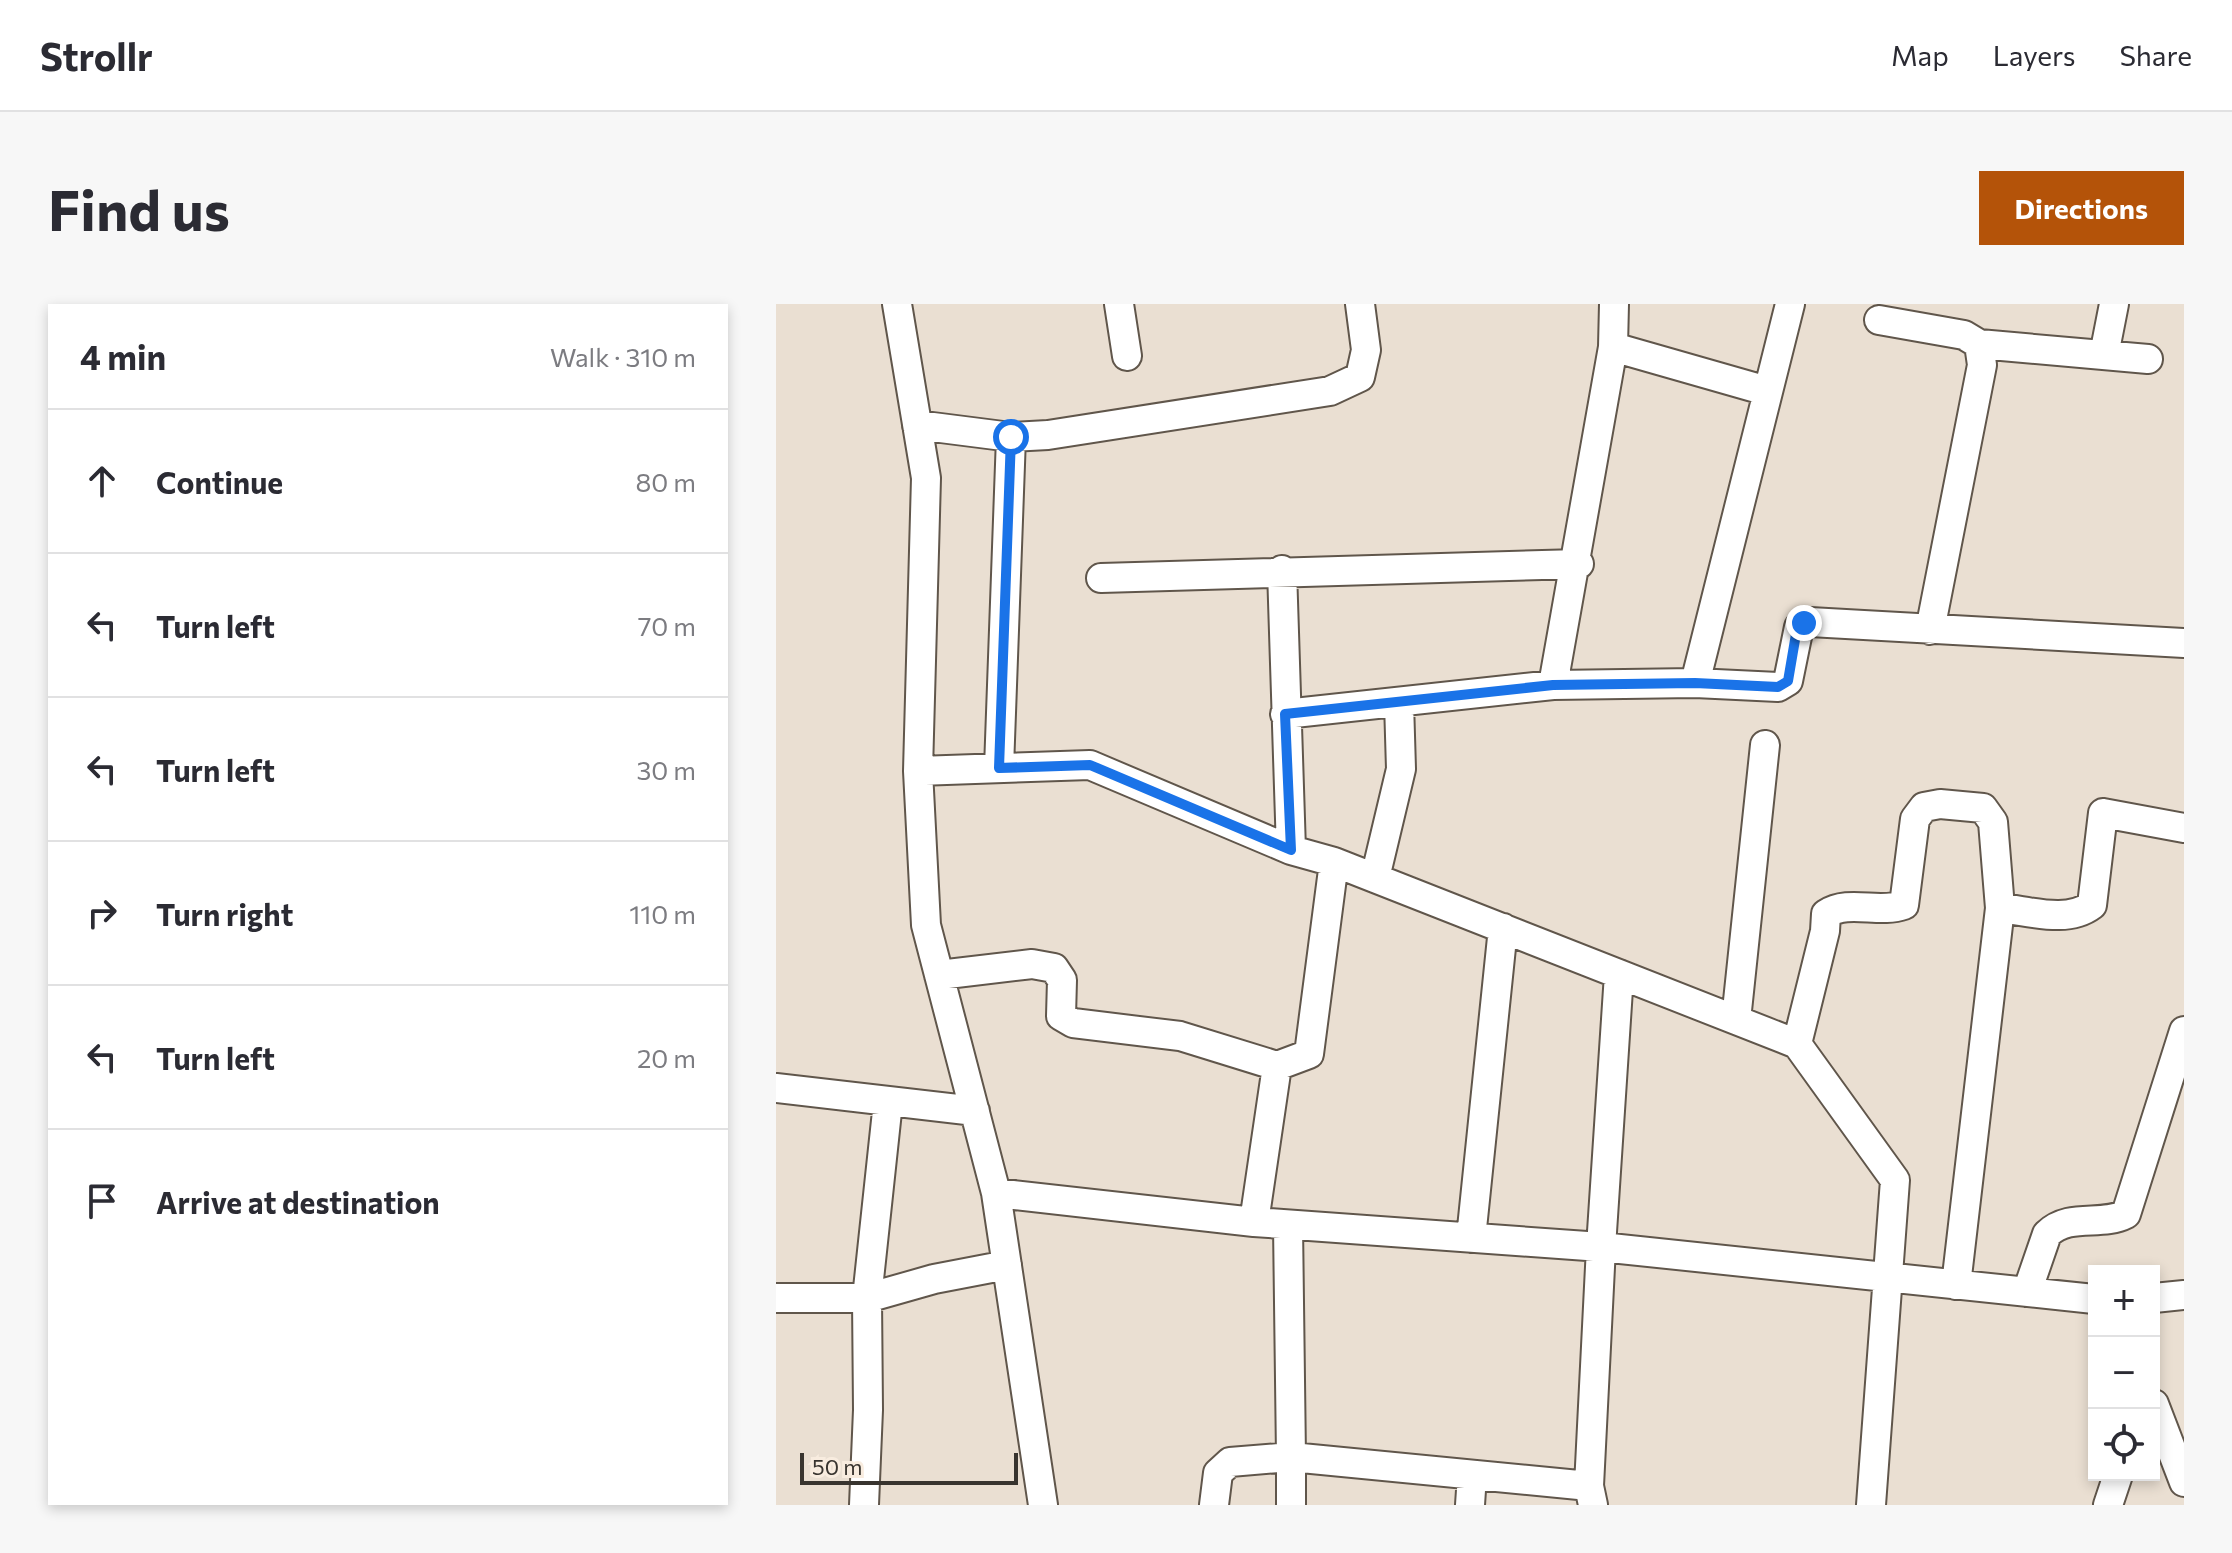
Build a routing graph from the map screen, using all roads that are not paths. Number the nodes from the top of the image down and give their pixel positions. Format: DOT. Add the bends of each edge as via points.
graph roads {
  1 [pos="897,304"];
  2 [pos="1119,304"];
  3 [pos="1360,304"];
  4 [pos="1614,304"];
  5 [pos="1790,304"];
  6 [pos="2114,304"];
  7 [pos="1899,316"];
  8 [pos="1979,344"];
  9 [pos="1613,347"];
  10 [pos="2104,355"];
  11 [pos="1127,356"];
  12 [pos="2148,359"];
  13 [pos="1767,391"];
  14 [pos="917,425"];
  15 [pos="1011,437"];
  16 [pos="1576,564"];
  17 [pos="1282,570"];
  18 [pos="1101,578"];
  19 [pos="1930,630"];
  20 [pos="2184,643"];
  21 [pos="1695,683"];
  22 [pos="1553,685"];
  23 [pos="1399,702"];
  24 [pos="1285,714"];
  25 [pos="1765,745"];
  26 [pos="999,768"];
  27 [pos="918,771"];
  28 [pos="2184,828"];
  29 [pos="1291,850"];
  30 [pos="1334,862"];
  31 [pos="1375,878"];
  32 [pos="2000,908"];
  33 [pos="1503,928"];
  34 [pos="1619,974"];
  35 [pos="939,975"];
  36 [pos="1736,1020"];
  37 [pos="2184,1031"];
  38 [pos="1797,1044"];
  39 [pos="1277,1066"];
  40 [pos="776,1088"];
  41 [pos="888,1102"];
  42 [pos="975,1111"];
  43 [pos="996,1193"];
  44 [pos="1254,1222"];
  45 [pos="1288,1225"];
  46 [pos="1471,1238"];
  47 [pos="1601,1247"];
  48 [pos="1007,1265"];
  49 [pos="1890,1279"];
  50 [pos="1956,1285"];
  51 [pos="2027,1292"];
  52 [pos="2184,1295"];
  53 [pos="2160,1297"];
  54 [pos="776,1298"];
  55 [pos="867,1298"];
  56 [pos="2088,1298"];
  57 [pos="2160,1428"];
  58 [pos="1291,1457"];
  59 [pos="2181,1467"];
  60 [pos="1472,1475"];
  61 [pos="2116,1481"];
  62 [pos="1591,1496"];
  63 [pos="864,1505"];
  64 [pos="1043,1505"];
  65 [pos="1214,1505"];
  66 [pos="1291,1505"];
  67 [pos="1470,1505"];
  68 [pos="1871,1505"];
  69 [pos="2108,1505"];
  1 -- 14 [label="street"];
  2 -- 11 [label="street"];
  3 -- 15 [label="street" via="1366,350 1360,377 1330,391"];
  4 -- 9 [label="street"];
  5 -- 13 [label="street"];
  6 -- 10 [label="street"];
  7 -- 8 [label="street"];
  8 -- 10 [label="street"];
  8 -- 19 [label="street" via="1982,365"];
  9 -- 13 [label="street"];
  9 -- 16 [label="street"];
  10 -- 12 [label="street"];
  13 -- 21 [label="street"];
  14 -- 15 [label="street"];
  14 -- 27 [label="street" via="926,478"];
  15 -- 26 [label="street"];
  16 -- 17 [label="street"];
  16 -- 22 [label="street"];
  17 -- 18 [label="street"];
  17 -- 24 [label="street"];
  19 -- 20 [label="street"];
  19 -- 21 [label="street" via="1804,623 1796,634 1783,685"];
  21 -- 22 [label="street"];
  22 -- 23 [label="street"];
  23 -- 24 [label="street"];
  23 -- 31 [label="street" via="1401,769"];
  24 -- 29 [label="street"];
  25 -- 36 [label="street"];
  26 -- 27 [label="street"];
  26 -- 29 [label="street" via="1090,765"];
  27 -- 35 [label="street" via="926,925"];
  28 -- 32 [label="street" via="2103,813 2092,905 2066,916"];
  29 -- 30 [label="street"];
  30 -- 31 [label="street"];
  30 -- 39 [label="street" via="1309,1054"];
  31 -- 33 [label="street"];
  32 -- 38 [label="street" via="1993,822 1983,808 1924,807 1915,819 1904,905 1890,910 1839,906 1826,914"];
  32 -- 50 [label="street"];
  33 -- 34 [label="street"];
  33 -- 46 [label="street"];
  34 -- 36 [label="street"];
  34 -- 47 [label="street"];
  35 -- 39 [label="street" via="1032,964 1054,968 1062,980 1061,1016 1073,1023 1180,1036"];
  35 -- 42 [label="street"];
  36 -- 38 [label="street"];
  37 -- 51 [label="street" via="2126,1214 2068,1221 2053,1229"];
  38 -- 49 [label="street" via="1895,1180"];
  39 -- 44 [label="street"];
  40 -- 41 [label="street"];
  41 -- 42 [label="street"];
  41 -- 55 [label="street"];
  42 -- 43 [label="street"];
  43 -- 44 [label="street"];
  43 -- 48 [label="street"];
  44 -- 45 [label="street"];
  45 -- 46 [label="street"];
  45 -- 58 [label="street"];
  46 -- 47 [label="street"];
  47 -- 49 [label="street"];
  47 -- 62 [label="street"];
  48 -- 55 [label="street"];
  48 -- 64 [label="street"];
  49 -- 50 [label="street"];
  49 -- 68 [label="street"];
  50 -- 51 [label="street"];
  51 -- 56 [label="street"];
  52 -- 53 [label="street"];
  54 -- 55 [label="street"];
  55 -- 63 [label="street"];
  57 -- 59 [label="street"];
  58 -- 60 [label="street"];
  58 -- 65 [label="street" via="1230,1462 1218,1473"];
  58 -- 66 [label="street"];
  60 -- 62 [label="street"];
  60 -- 67 [label="street"];
  61 -- 69 [label="street"];
}
